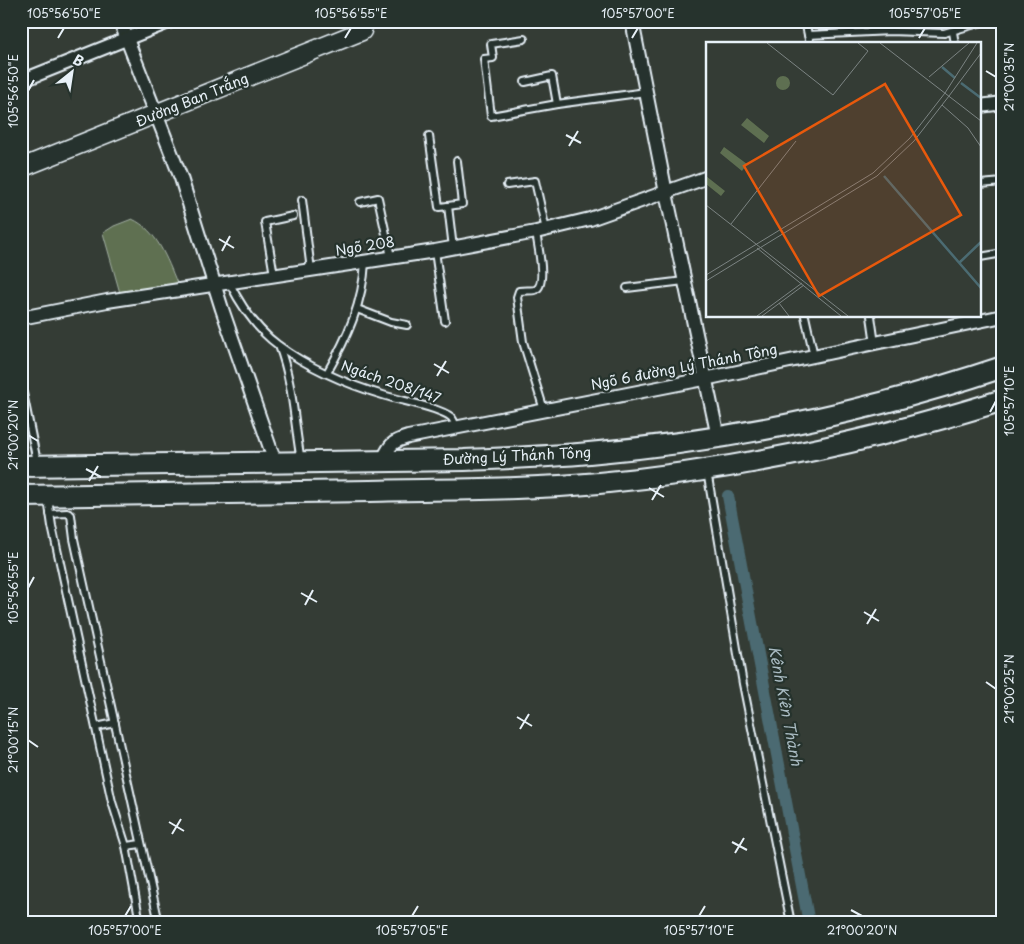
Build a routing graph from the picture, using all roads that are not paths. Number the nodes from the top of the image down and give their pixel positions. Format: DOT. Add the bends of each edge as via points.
graph roads {
  1 [pos="120,21"];
  2 [pos="172,21"];
  3 [pos="632,21"];
  4 [pos="805,21"];
  5 [pos="986,21"];
  6 [pos="362,31"];
  7 [pos="953,32"];
  8 [pos="808,35"];
  9 [pos="127,39"];
  10 [pos="524,39"];
  11 [pos="810,42"];
  12 [pos="955,42"];
  13 [pos="21,81"];
  14 [pos="525,82"];
  15 [pos="646,92"];
  16 [pos="1003,103"];
  17 [pos="556,104"];
  18 [pos="982,106"];
  19 [pos="156,114"];
  20 [pos="429,136"];
  21 [pos="457,161"];
  22 [pos="21,168"];
  23 [pos="706,178"];
  24 [pos="1003,182"];
  25 [pos="982,184"];
  26 [pos="507,185"];
  27 [pos="666,193"];
  28 [pos="302,200"];
  29 [pos="360,202"];
  30 [pos="448,206"];
  31 [pos="293,216"];
  32 [pos="541,231"];
  33 [pos="453,248"];
  34 [pos="435,251"];
  35 [pos="1003,253"];
  36 [pos="391,257"];
  37 [pos="982,257"];
  38 [pos="365,262"];
  39 [pos="311,270"];
  40 [pos="274,275"];
  41 [pos="684,281"];
  42 [pos="229,282"];
  43 [pos="214,284"];
  44 [pos="627,288"];
  45 [pos="357,309"];
  46 [pos="1003,316"];
  47 [pos="21,318"];
  48 [pos="805,318"];
  49 [pos="871,318"];
  50 [pos="980,319"];
  51 [pos="445,320"];
  52 [pos="406,325"];
  53 [pos="875,344"];
  54 [pos="279,345"];
  55 [pos="814,356"];
  56 [pos="1003,367"];
  57 [pos="327,373"];
  58 [pos="706,379"];
  59 [pos="21,383"];
  60 [pos="1003,400"];
  61 [pos="544,410"];
  62 [pos="456,428"];
  63 [pos="718,437"];
  64 [pos="490,459"];
  65 [pos="382,461"];
  66 [pos="275,462"];
  67 [pos="301,462"];
  68 [pos="29,466"];
  69 [pos="706,470"];
  70 [pos="494,488"];
  71 [pos="21,496"];
  72 [pos="49,505"];
  73 [pos="113,723"];
  74 [pos="98,726"];
  75 [pos="140,844"];
  76 [pos="127,846"];
  77 [pos="140,923"];
  78 [pos="159,923"];
  79 [pos="791,923"];
  1 -- 9 [label="street"];
  2 -- 9 [label="street"];
  3 -- 15 [label="street"];
  4 -- 8 [label="lane"];
  5 -- 7 [label="lane"];
  6 -- 19 [label="street, Đường Ban Trắng"];
  7 -- 8 [label="lane"];
  7 -- 12 [label="lane"];
  8 -- 11 [label="lane"];
  9 -- 13 [label="street"];
  9 -- 19 [label="street"];
  10 -- 17 [label="lane" via="491,44 493,58 484,59 491,116"];
  14 -- 17 [label="lane" via="552,76"];
  15 -- 17 [label="lane"];
  15 -- 27 [label="street"];
  16 -- 18 [label="street"];
  19 -- 22 [label="street, Đường Ban Trắng"];
  19 -- 43 [label="street" via="183,184"];
  20 -- 30 [label="lane" via="439,207"];
  21 -- 30 [label="lane" via="462,204"];
  23 -- 27 [label="street, Ngõ 208"];
  24 -- 25 [label="lane"];
  26 -- 32 [label="lane" via="535,182"];
  27 -- 32 [label="street, Ngõ 208" via="590,219"];
  27 -- 41 [label="street"];
  28 -- 39 [label="lane"];
  29 -- 36 [label="lane" via="378,198"];
  30 -- 33 [label="lane"];
  31 -- 40 [label="lane" via="265,222"];
  32 -- 33 [label="street, Ngõ 208"];
  32 -- 61 [label="lane" via="540,287 519,291 517,297 523,342"];
  33 -- 34 [label="street, Ngõ 208"];
  34 -- 36 [label="street, Ngõ 208"];
  34 -- 51 [label="lane"];
  35 -- 37 [label="lane"];
  36 -- 38 [label="street, Ngõ 208"];
  38 -- 39 [label="street, Ngõ 208"];
  38 -- 45 [label="lane"];
  39 -- 40 [label="street, Ngõ 208"];
  40 -- 42 [label="street, Ngõ 208"];
  41 -- 44 [label="lane"];
  41 -- 58 [label="street"];
  42 -- 43 [label="street, Ngõ 208"];
  42 -- 54 [label="lane, Ngách 208/147" via="250,318"];
  43 -- 47 [label="street, Ngõ 208"];
  43 -- 66 [label="street"];
  45 -- 52 [label="lane"];
  45 -- 57 [label="lane"];
  46 -- 50 [label="street, Ngõ 6 đường Lý Thánh Tông"];
  48 -- 55 [label="lane"];
  49 -- 53 [label="lane"];
  50 -- 53 [label="street, Ngõ 6 đường Lý Thánh Tông"];
  53 -- 55 [label="street, Ngõ 6 đường Lý Thánh Tông"];
  54 -- 57 [label="lane, Ngách 208/147"];
  54 -- 67 [label="lane" via="288,373"];
  55 -- 58 [label="street, Ngõ 6 đường Lý Thánh Tông"];
  56 -- 63 [label="main road, Đường Lý Thánh Tông" via="868,407"];
  57 -- 62 [label="lane, Ngách 208/147" via="370,391 446,415"];
  58 -- 61 [label="street, Ngõ 6 đường Lý Thánh Tông"];
  58 -- 63 [label="street"];
  59 -- 68 [label="lane"];
  60 -- 69 [label="main road" via="869,438"];
  61 -- 62 [label="street, Ngõ 6 đường Lý Thánh Tông"];
  62 -- 65 [label="street, Ngõ 6 đường Lý Thánh Tông" via="396,440"];
  63 -- 64 [label="main road, Đường Lý Thánh Tông" via="590,453"];
  64 -- 65 [label="main road, Đường Lý Thánh Tông"];
  64 -- 70 [label="main road"];
  65 -- 67 [label="main road, Đường Lý Thánh Tông"];
  66 -- 67 [label="main road, Đường Lý Thánh Tông"];
  66 -- 68 [label="main road, Đường Lý Thánh Tông"];
  69 -- 70 [label="main road" via="601,483"];
  69 -- 79 [label="lane" via="743,684"];
  70 -- 72 [label="main road"];
  71 -- 72 [label="main road"];
  72 -- 73 [label="lane" via="71,515"];
  72 -- 74 [label="lane"];
  73 -- 74 [label="lane"];
  73 -- 75 [label="lane"];
  74 -- 76 [label="lane" via="112,802"];
  75 -- 76 [label="lane"];
  75 -- 78 [label="lane"];
  76 -- 77 [label="lane"];
}
